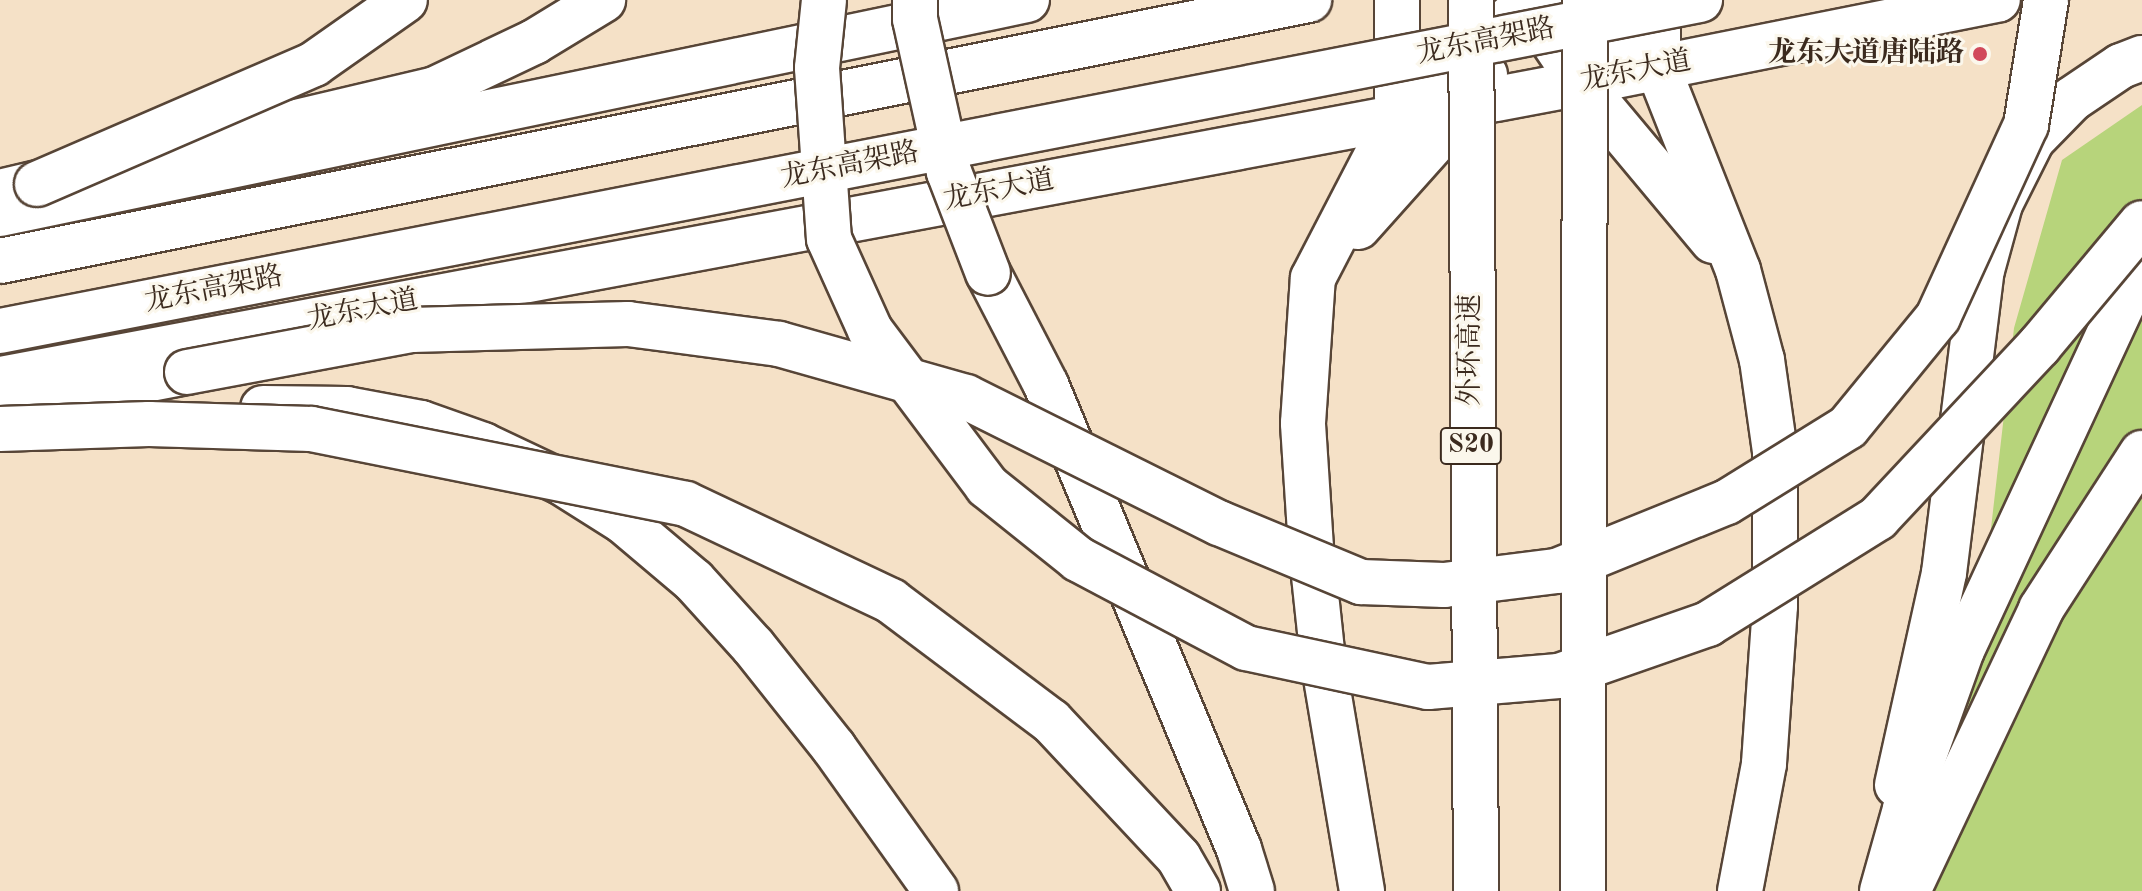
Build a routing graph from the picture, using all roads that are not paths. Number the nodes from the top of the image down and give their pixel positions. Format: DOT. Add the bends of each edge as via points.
graph roads {
  1 [pos="408,0"];
  2 [pos="603,0"];
  3 [pos="824,0"];
  4 [pos="915,0"];
  5 [pos="1027,0"];
  6 [pos="1309,0"];
  7 [pos="1397,0"];
  8 [pos="1471,0"];
  9 [pos="1585,0"];
  10 [pos="1658,0"];
  11 [pos="1700,0"];
  12 [pos="1998,0"];
  13 [pos="2046,0"];
  14 [pos="1527,1"];
  15 [pos="2142,58"];
  16 [pos="1658,68"];
  17 [pos="1581,83"];
  18 [pos="1468,104"];
  19 [pos="1397,116"];
  20 [pos="12,185"];
  21 [pos="0,214"];
  22 [pos="2142,223"];
  23 [pos="0,261"];
  24 [pos="2142,263"];
  25 [pos="1738,270"];
  26 [pos="1313,278"];
  27 [pos="0,331"];
  28 [pos="0,379"];
  29 [pos="0,408"];
  30 [pos="0,429"];
  31 [pos="0,451"];
  32 [pos="2142,453"];
  33 [pos="936,891"];
  34 [pos="1198,891"];
  35 [pos="1252,891"];
  36 [pos="1362,891"];
  37 [pos="1476,891"];
  38 [pos="1583,891"];
  39 [pos="1740,891"];
  40 [pos="1865,891"];
  41 [pos="1882,891"];
  42 [pos="1908,891"];
  1 -- 20 [label="main road, bridge" via="314,64"];
  2 -- 20 [label="main road, bridge" via="534,42 433,90"];
  3 -- 22 [label="main road, bridge" via="817,68 829,239 870,330 987,486 1078,559 1246,648 1428,687 1559,676 1708,624 1878,518 2039,346"];
  4 -- 35 [label="main road, bridge" via="949,172 988,273 1046,385"];
  5 -- 21 [label="main road"];
  6 -- 23 [label="main road, bridge"];
  7 -- 19 [label="main road"];
  8 -- 37 [label="main road, 外环高速 / S20, bridge"];
  9 -- 38 [label="main road, bridge"];
  10 -- 16 [label="main road"];
  11 -- 27 [label="main road, 龙东高架路, bridge"];
  12 -- 16 [label="main road, 龙东大道"];
  13 -- 29 [label="main road, bridge" via="2026,125 1938,317 1848,427 1727,502 1557,571 1444,585 1361,582 1219,523 966,397 779,344 628,324 412,330"];
  14 -- 16 [label="main road"];
  14 -- 17 [label="main road"];
  14 -- 18 [label="main road"];
  14 -- 19 [label="main road"];
  15 -- 40 [label="main road" via="2072,99 2032,140 2000,204 1982,270 1944,573 1904,760"];
  16 -- 17 [label="main road, 龙东大道"];
  16 -- 25 [label="main road"];
  17 -- 18 [label="main road, 龙东大道"];
  17 -- 25 [label="main road"];
  18 -- 19 [label="main road, 龙东大道"];
  18 -- 26 [label="main road"];
  19 -- 26 [label="main road"];
  19 -- 28 [label="main road, 龙东大道"];
  24 -- 41 [label="main road" via="1962,650 1905,809"];
  25 -- 39 [label="main road, bridge" via="1762,360 1775,451 1775,606 1764,764"];
  26 -- 36 [label="main road, bridge" via="1303,423 1323,660"];
  30 -- 34 [label="main road, bridge" via="149,424 311,429 686,504 891,601 1051,721 1179,858"];
  31 -- 33 [label="main road" via="138,423 263,408 347,409 421,423 509,457 623,521 694,581 834,748"];
  32 -- 42 [label="main road" via="2041,609"];
}
